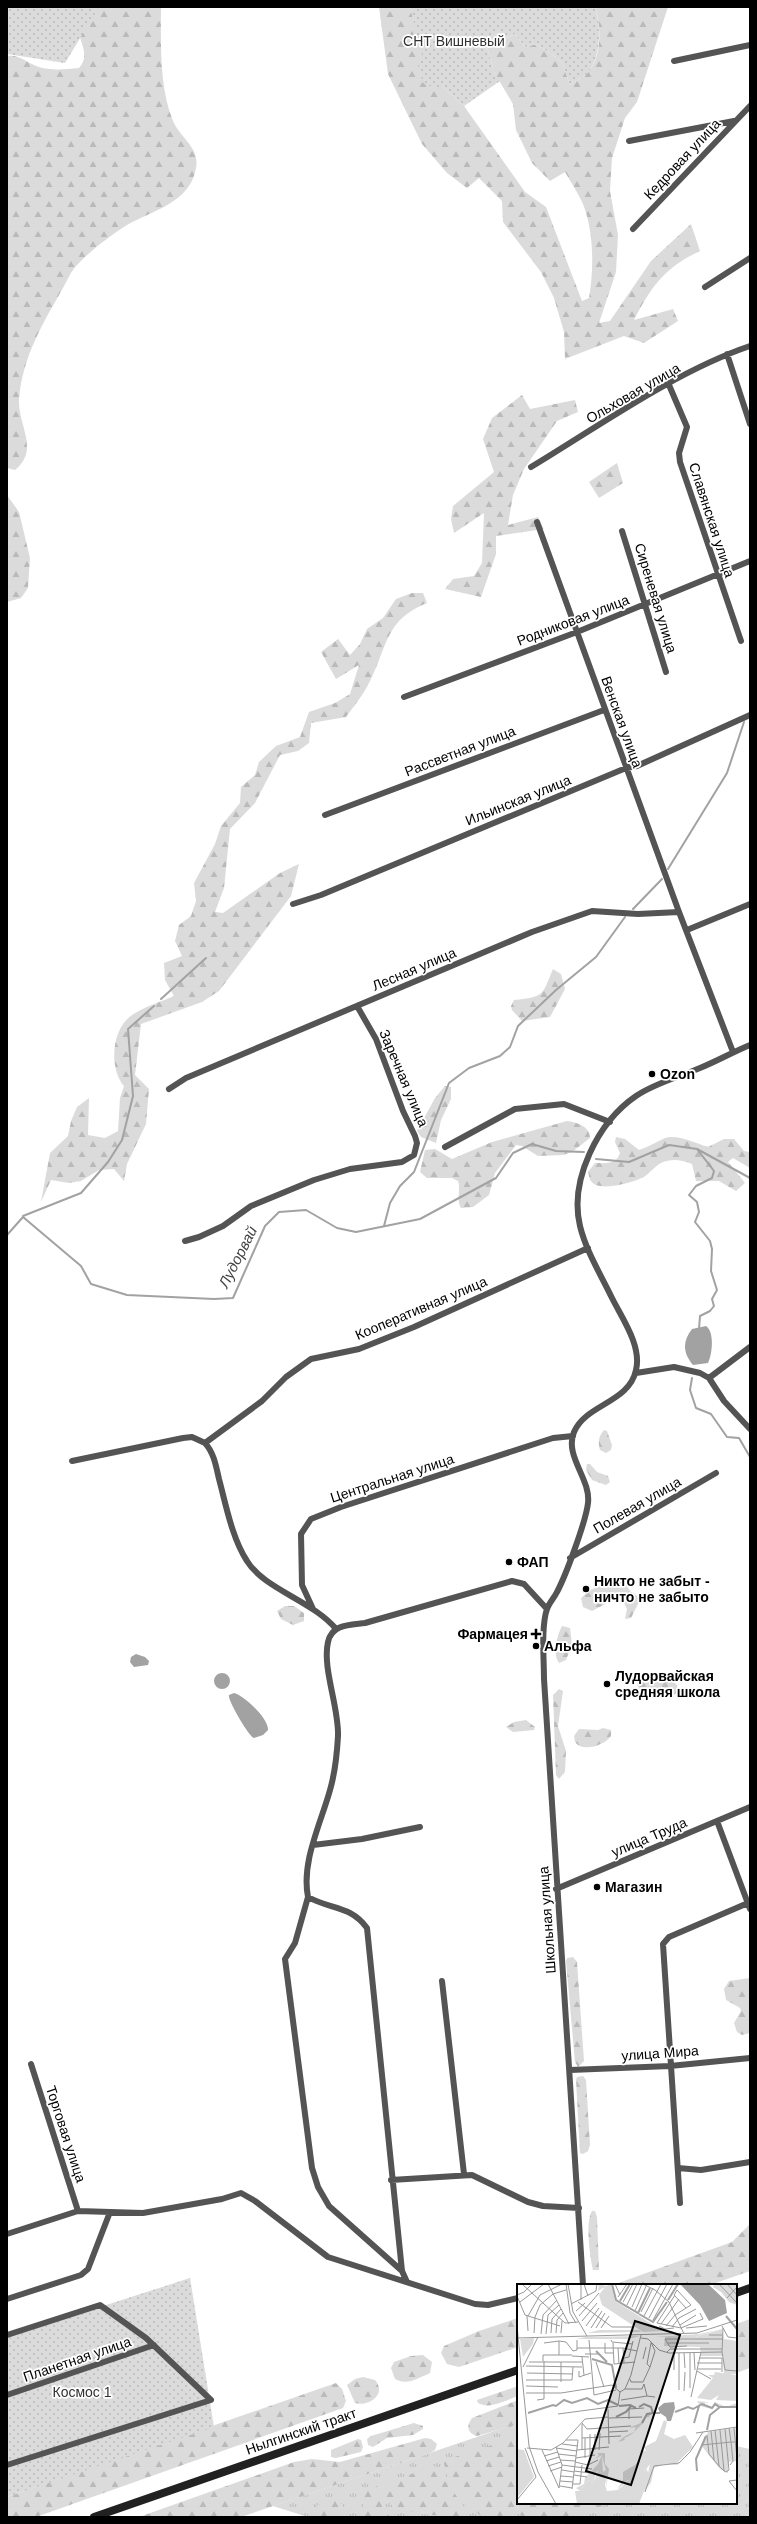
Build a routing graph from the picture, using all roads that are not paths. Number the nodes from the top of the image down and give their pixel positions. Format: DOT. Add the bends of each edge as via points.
graph roads {
  1 [pos="750,45"];
  2 [pos="674,60"];
  3 [pos="750,106"];
  4 [pos="734,121"];
  5 [pos="629,141"];
  6 [pos="633,229"];
  7 [pos="750,258"];
  8 [pos="705,287"];
  9 [pos="750,346"];
  10 [pos="727,354"];
  11 [pos="668,385"];
  12 [pos="750,424"];
  13 [pos="531,467"];
  14 [pos="537,522"];
  15 [pos="622,531"];
  16 [pos="750,561"];
  17 [pos="718,576"];
  18 [pos="646,604"];
  19 [pos="578,632"];
  20 [pos="741,640"];
  21 [pos="666,672"];
  22 [pos="404,697"];
  23 [pos="604,710"];
  24 [pos="750,715"];
  25 [pos="626,768"];
  26 [pos="325,815"];
  27 [pos="293,904"];
  28 [pos="750,904"];
  29 [pos="678,912"];
  30 [pos="687,930"];
  31 [pos="357,1006"];
  32 [pos="750,1045"];
  33 [pos="733,1052"];
  34 [pos="169,1089"];
  35 [pos="610,1122"];
  36 [pos="445,1147"];
  37 [pos="185,1240"];
  38 [pos="588,1248"];
  39 [pos="750,1347"];
  40 [pos="636,1373"];
  41 [pos="709,1378"];
  42 [pos="750,1429"];
  43 [pos="573,1436"];
  44 [pos="205,1443"];
  45 [pos="72,1461"];
  46 [pos="716,1473"];
  47 [pos="570,1558"];
  48 [pos="313,1608"];
  49 [pos="547,1609"];
  50 [pos="336,1629"];
  51 [pos="750,1808"];
  52 [pos="717,1821"];
  53 [pos="420,1827"];
  54 [pos="313,1845"];
  55 [pos="556,1889"];
  56 [pos="308,1897"];
  57 [pos="749,1906"];
  58 [pos="442,1981"];
  59 [pos="750,2058"];
  60 [pos="31,2064"];
  61 [pos="670,2066"];
  62 [pos="570,2070"];
  63 [pos="750,2162"];
  64 [pos="678,2168"];
  65 [pos="464,2174"];
  66 [pos="391,2180"];
  67 [pos="680,2203"];
  68 [pos="579,2208"];
  69 [pos="78,2211"];
  70 [pos="110,2212"];
  71 [pos="7,2234"];
  72 [pos="402,2272"];
  73 [pos="407,2282"];
  74 [pos="583,2284"];
  75 [pos="750,2288"];
  76 [pos="737,2293"];
  77 [pos="517,2298"];
  78 [pos="7,2299"];
  79 [pos="7,2335"];
  80 [pos="154,2345"];
  81 [pos="517,2370"];
  82 [pos="7,2395"];
  83 [pos="7,2465"];
  84 [pos="94,2517"];
  1 -- 2 [label="street"];
  3 -- 4 [label="street, Кедровая улица"];
  4 -- 5 [label="street"];
  4 -- 6 [label="street, Кедровая улица"];
  7 -- 8 [label="street"];
  9 -- 10 [label="street, Ольховая улица"];
  10 -- 11 [label="street, Ольховая улица"];
  10 -- 12 [label="street"];
  11 -- 13 [label="street, Ольховая улица"];
  11 -- 17 [label="street, Славянская улица" via="687,427 679,453 680,462"];
  14 -- 19 [label="street, Венская улица"];
  15 -- 18 [label="street, Сиреневая улица"];
  16 -- 17 [label="street, Родниковая улица"];
  17 -- 18 [label="street, Родниковая улица"];
  17 -- 20 [label="street, Славянская улица"];
  18 -- 19 [label="street, Родниковая улица"];
  18 -- 21 [label="street, Сиреневая улица"];
  19 -- 22 [label="street, Родниковая улица"];
  19 -- 23 [label="street, Венская улица"];
  23 -- 25 [label="street, Венская улица"];
  23 -- 26 [label="street, Рассветная улица"];
  24 -- 25 [label="street, Ильинская улица" via="644,763"];
  25 -- 27 [label="street, Ильинская улица" via="396,865"];
  25 -- 29 [label="street, Венская улица"];
  28 -- 30 [label="street"];
  29 -- 30 [label="street, Венская улица"];
  29 -- 31 [label="street, Лесная улица" via="638,914 592,911 532,932"];
  30 -- 33 [label="street, Венская улица"];
  31 -- 34 [label="street, Лесная улица" via="186,1078"];
  31 -- 37 [label="street, Заречная улица" via="376,1039 415,1136 417,1143 414,1155 402,1162 350,1169 314,1180 251,1206 222,1226 199,1237"];
  32 -- 33 [label="street"];
  33 -- 35 [label="street" via="637,1095"];
  35 -- 36 [label="street" via="564,1104 515,1109"];
  35 -- 38 [label="street" via="582,1172 578,1202 580,1224"];
  38 -- 40 [label="street" via="634,1345 638,1361"];
  38 -- 44 [label="street, Кооперативная улица" via="414,1327 359,1349 310,1359 286,1377 262,1401"];
  39 -- 41 [label="street"];
  40 -- 41 [label="street" via="674,1367 700,1373"];
  40 -- 43 [label="street" via="627,1389 581,1421"];
  41 -- 42 [label="street" via="724,1401"];
  43 -- 47 [label="street" via="574,1454 588,1498 587,1510"];
  43 -- 48 [label="street, Центральная улица" via="554,1438 341,1506 311,1519 301,1534 300,1545 302,1585"];
  44 -- 45 [label="street" via="192,1437 177,1439"];
  44 -- 48 [label="street" via="212,1454 229,1513 247,1561 268,1581"];
  46 -- 47 [label="street, Полевая улица"];
  47 -- 49 [label="street" via="558,1592"];
  48 -- 50 [label="street"];
  49 -- 50 [label="street" via="524,1584 512,1581 365,1623 345,1624"];
  49 -- 55 [label="street, Школьная улица" via="544,1679"];
  50 -- 54 [label="street" via="327,1649 337,1715 337,1756 331,1789"];
  51 -- 52 [label="street, улица Труда"];
  52 -- 55 [label="street, улица Труда"];
  52 -- 57 [label="street"];
  53 -- 54 [label="street" via="362,1839"];
  54 -- 56 [label="street" via="306,1887"];
  55 -- 62 [label="street, Школьная улица"];
  56 -- 66 [label="street" via="323,1905 344,1909 358,1916 367,1928"];
  56 -- 72 [label="street" via="295,1943 285,1958 312,2168 318,2187 329,2206"];
  57 -- 61 [label="street" via="669,1937 663,1944"];
  58 -- 65 [label="street"];
  59 -- 61 [label="street, улица Мира"];
  60 -- 69 [label="street, Торговая улица"];
  61 -- 62 [label="street, улица Мира"];
  61 -- 64 [label="street"];
  62 -- 68 [label="street, Школьная улица"];
  63 -- 64 [label="street" via="701,2170"];
  64 -- 67 [label="street"];
  65 -- 66 [label="street"];
  65 -- 68 [label="street" via="483,2179 528,2202 543,2206"];
  66 -- 72 [label="street"];
  68 -- 74 [label="street, Школьная улица"];
  69 -- 70 [label="street"];
  69 -- 71 [label="street"];
  70 -- 73 [label="street" via="143,2213 222,2199 240,2193 255,2201 328,2257"];
  70 -- 78 [label="street" via="88,2269 81,2275"];
  72 -- 73 [label="street"];
  73 -- 77 [label="street" via="481,2306"];
  75 -- 76 [label="main road"];
  79 -- 80 [label="street" via="100,2305"];
  80 -- 82 [label="street, Планетная улица"];
  80 -- 83 [label="street" via="211,2400"];
  81 -- 84 [label="main road, Нылгинский тракт"];
}
